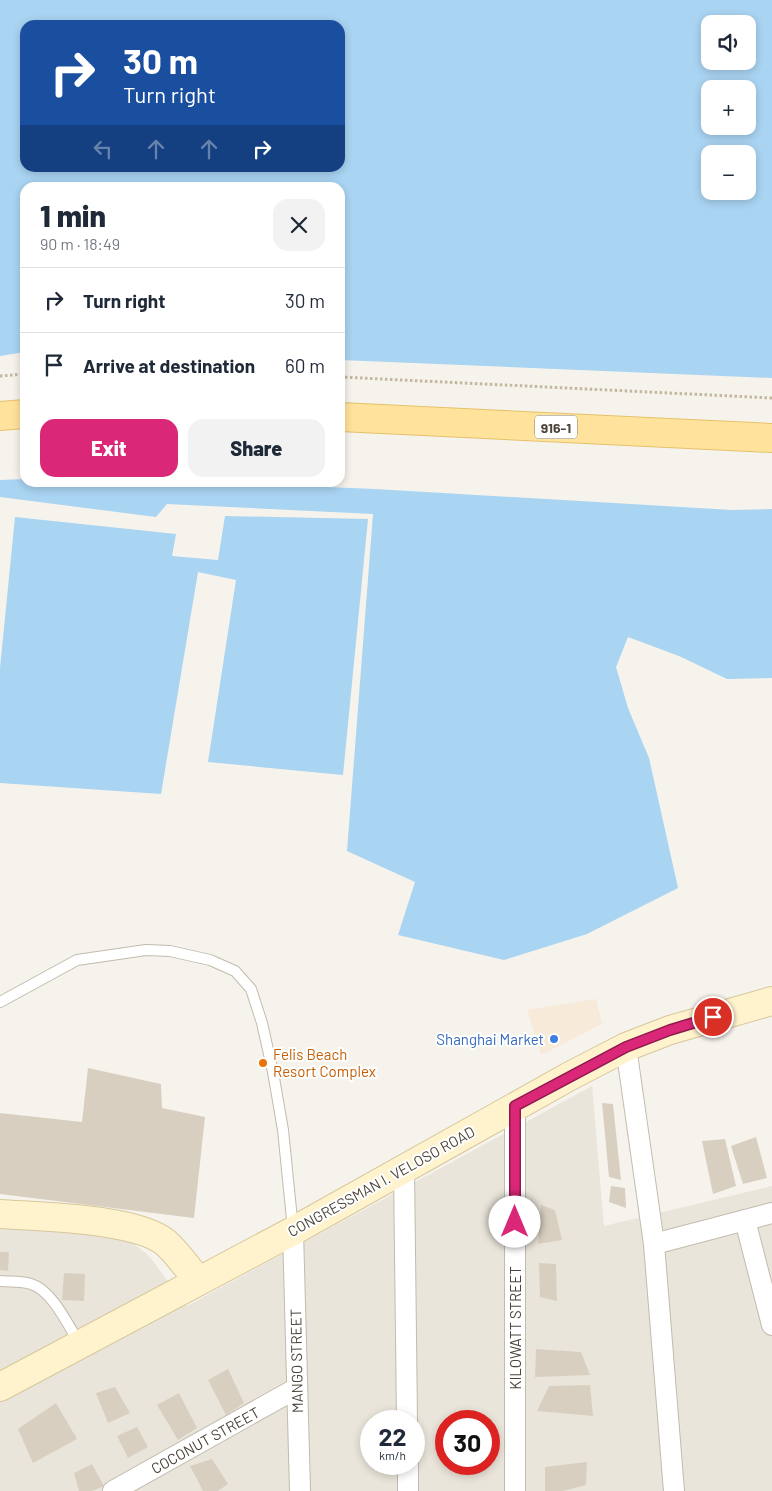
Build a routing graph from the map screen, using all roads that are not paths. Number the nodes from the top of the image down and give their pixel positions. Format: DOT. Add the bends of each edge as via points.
graph roads {
  1 [pos="20,414"];
  2 [pos="0,416"];
  3 [pos="345,417"];
  4 [pos="772,438"];
  5 [pos="772,1001"];
  6 [pos="0,1002"];
  7 [pos="626,1047"];
  8 [pos="515,1106"];
  9 [pos="404,1168"];
  10 [pos="772,1213"];
  11 [pos="0,1214"];
  12 [pos="745,1220"];
  13 [pos="293,1231"];
  14 [pos="654,1244"];
  15 [pos="0,1281"];
  16 [pos="198,1281"];
  17 [pos="772,1325"];
  18 [pos="80,1345"];
  19 [pos="0,1388"];
  20 [pos="297,1388"];
  21 [pos="407,1410"];
  22 [pos="408,1475"];
  23 [pos="112,1491"];
  24 [pos="300,1491"];
  25 [pos="408,1491"];
  26 [pos="515,1491"];
  27 [pos="674,1491"];
  1 -- 2 [label="main road"];
  3 -- 4 [label="main road, 916-1"];
  5 -- 7 [label="main road, CONGRESSMAN I. VELOSO ROAD" via="670,1030"];
  6 -- 13 [label="lane" via="77,960 170,951 210,960 235,970 251,989 268,1048 283,1130"];
  7 -- 8 [label="main road, CONGRESSMAN I. VELOSO ROAD"];
  7 -- 14 [label="street"];
  8 -- 9 [label="main road, CONGRESSMAN I. VELOSO ROAD"];
  8 -- 26 [label="street, KILOWATT STREET"];
  9 -- 13 [label="main road, CONGRESSMAN I. VELOSO ROAD"];
  9 -- 21 [label="street"];
  10 -- 12 [label="street"];
  11 -- 16 [label="main road" via="124,1225 150,1233 165,1242"];
  12 -- 14 [label="street"];
  12 -- 17 [label="street"];
  13 -- 16 [label="main road, CONGRESSMAN I. VELOSO ROAD"];
  13 -- 20 [label="street, MANGO STREET"];
  14 -- 27 [label="street"];
  15 -- 18 [label="lane" via="40,1287"];
  16 -- 18 [label="main road, CONGRESSMAN I. VELOSO ROAD"];
  18 -- 19 [label="main road, CONGRESSMAN I. VELOSO ROAD"];
  20 -- 23 [label="street, COCONUT STREET"];
  20 -- 24 [label="street, MANGO STREET"];
  22 -- 25 [label="street"];
}
